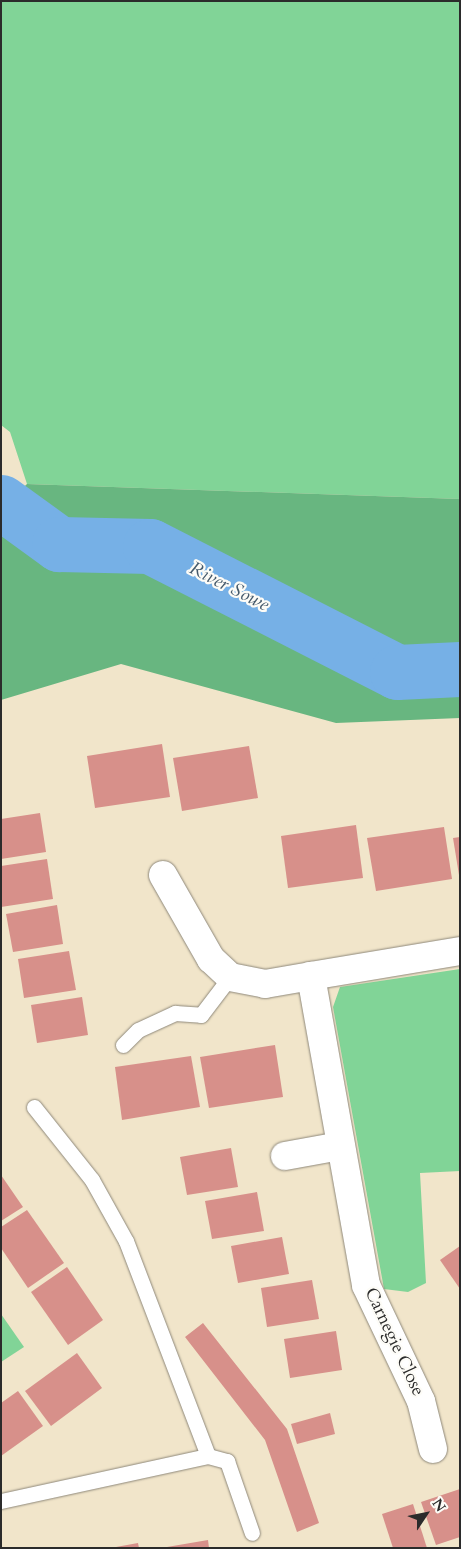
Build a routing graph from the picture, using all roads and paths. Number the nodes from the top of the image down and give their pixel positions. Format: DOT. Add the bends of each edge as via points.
graph roads {
  1 [pos="163,875"];
  2 [pos="460,951"];
  3 [pos="311,976"];
  4 [pos="230,977"];
  5 [pos="123,1045"];
  6 [pos="34,1107"];
  7 [pos="340,1146"];
  8 [pos="285,1156"];
  9 [pos="433,1450"];
  10 [pos="208,1456"];
  11 [pos="1,1501"];
  12 [pos="252,1534"];
  1 -- 4 [label="street" via="211,959"];
  2 -- 3 [label="street"];
  3 -- 4 [label="street" via="265,984"];
  3 -- 7 [label="street, Carnegie Close"];
  4 -- 5 [label="lane" via="201,1015 175,1012 138,1030"];
  6 -- 10 [label="lane" via="92,1180 126,1241"];
  7 -- 8 [label="street"];
  7 -- 9 [label="street, Carnegie Close" via="369,1295 422,1401"];
  10 -- 11 [label="lane"];
  10 -- 12 [label="lane" via="226,1460"];
}
